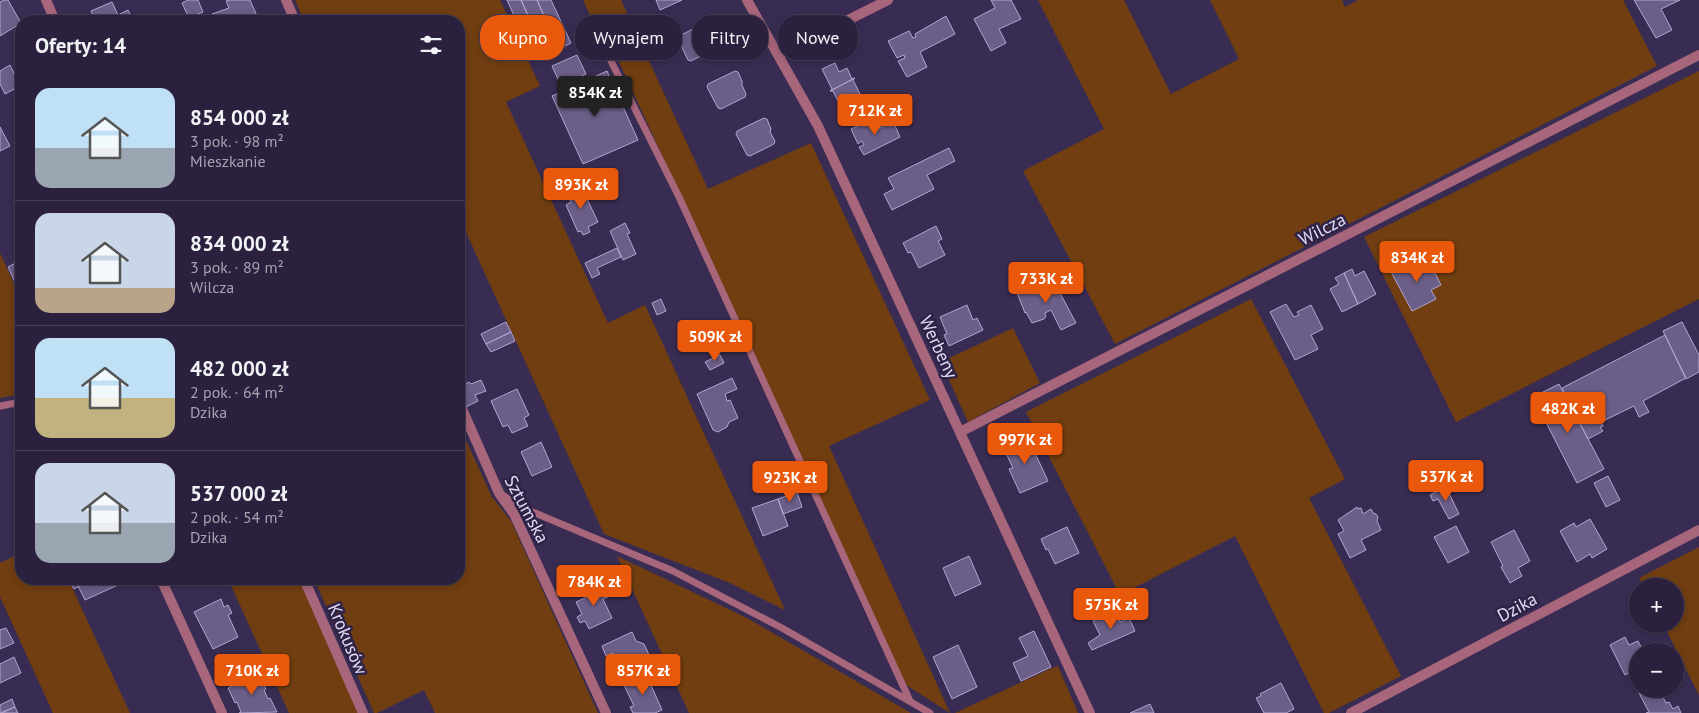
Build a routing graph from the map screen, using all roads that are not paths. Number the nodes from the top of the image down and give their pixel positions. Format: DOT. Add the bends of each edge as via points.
graph roads {
  1 [pos="46,0"];
  2 [pos="286,0"];
  3 [pos="747,0"];
  4 [pos="888,0"];
  5 [pos="52,15"];
  6 [pos="292,15"];
  7 [pos="858,15"];
  8 [pos="778,55"];
  9 [pos="1699,55"];
  10 [pos="781,60"];
  11 [pos="611,61"];
  12 [pos="15,403"];
  13 [pos="0,406"];
  14 [pos="465,416"];
  15 [pos="960,432"];
  16 [pos="499,493"];
  17 [pos="1699,530"];
  18 [pos="164,585"];
  19 [pos="307,585"];
  20 [pos="910,701"];
  21 [pos="222,713"];
  22 [pos="363,713"];
  23 [pos="606,713"];
  24 [pos="930,713"];
  25 [pos="1090,713"];
  26 [pos="1351,713"];
  1 -- 5 [label="street"];
  2 -- 6 [label="street"];
  3 -- 8 [label="street, Werbeny"];
  4 -- 7 [label="street"];
  9 -- 15 [label="street, Wilcza"];
  10 -- 15 [label="street, Werbeny" via="818,126"];
  11 -- 20 [label="lane" via="679,197"];
  12 -- 13 [label="lane"];
  14 -- 16 [label="street, Sztumska"];
  15 -- 25 [label="street, Werbeny"];
  16 -- 20 [label="lane" via="528,510 673,571"];
  16 -- 23 [label="street, Sztumska" via="514,514"];
  17 -- 26 [label="street, Dzika"];
  18 -- 21 [label="street"];
  19 -- 22 [label="street, Krokusów"];
  20 -- 24 [label="lane"];
}
